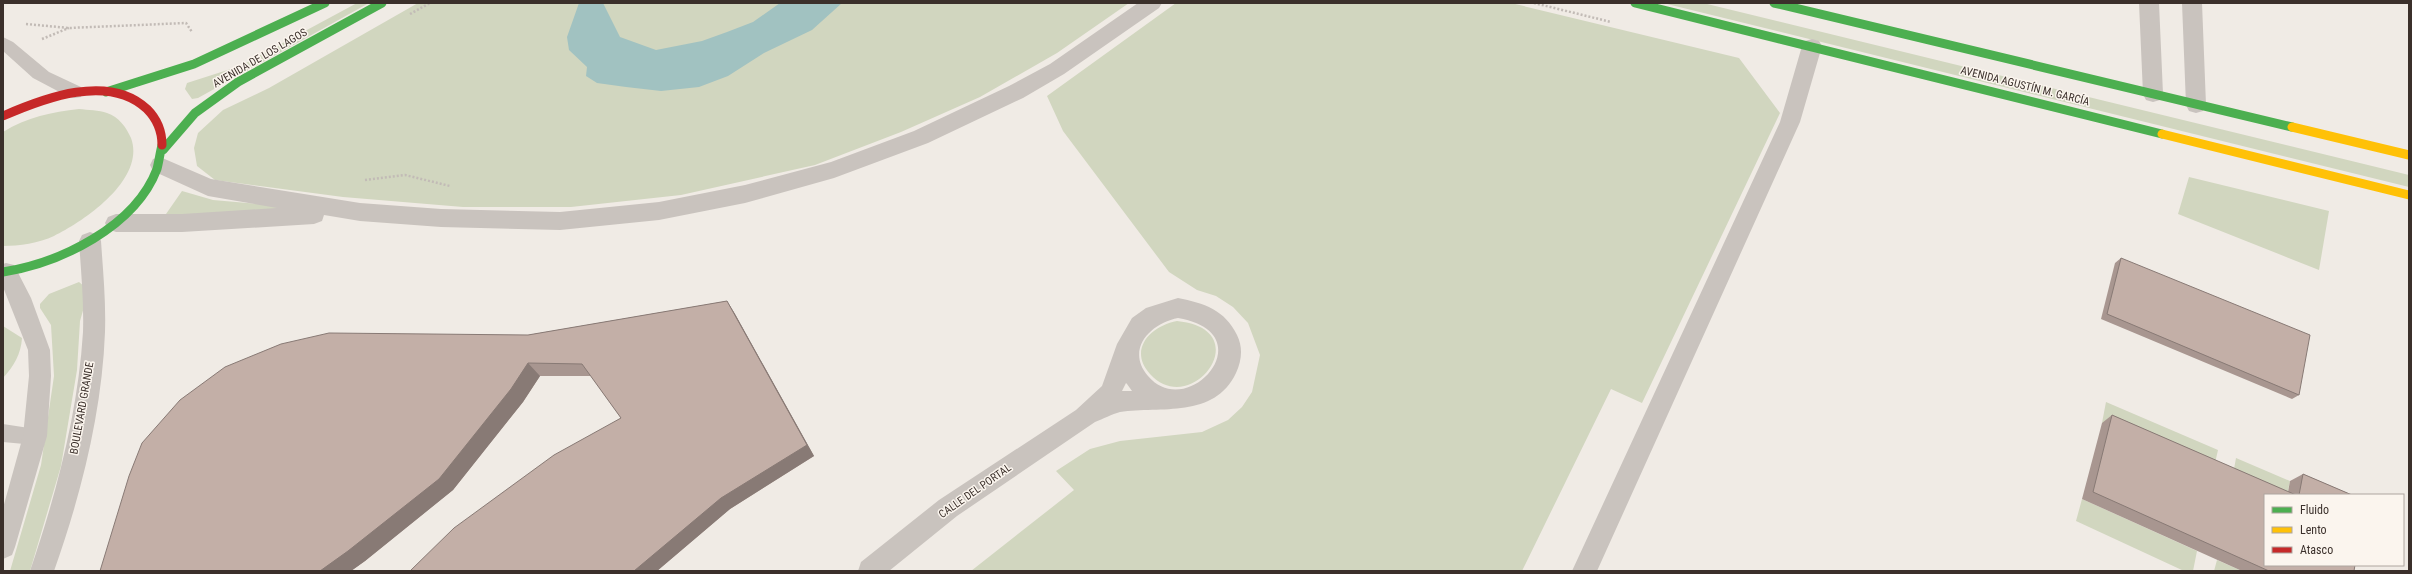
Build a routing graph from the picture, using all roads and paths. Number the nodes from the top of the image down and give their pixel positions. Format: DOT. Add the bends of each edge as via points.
graph roads {
  1 [pos="325,3"];
  2 [pos="382,3"];
  3 [pos="1152,3"];
  4 [pos="1635,3"];
  5 [pos="1774,3"];
  6 [pos="2150,3"];
  7 [pos="2192,3"];
  8 [pos="24,24"];
  9 [pos="3,43"];
  10 [pos="1812,46"];
  11 [pos="210,57"];
  12 [pos="75,92"];
  13 [pos="106,92"];
  14 [pos="2153,94"];
  15 [pos="2196,105"];
  16 [pos="3,116"];
  17 [pos="2409,155"];
  18 [pos="161,157"];
  19 [pos="364,181"];
  20 [pos="451,186"];
  21 [pos="2409,195"];
  22 [pos="360,212"];
  23 [pos="116,223"];
  24 [pos="90,241"];
  25 [pos="5,272"];
  26 [pos="1128,344"];
  27 [pos="1168,398"];
  28 [pos="1084,417"];
  29 [pos="3,433"];
  30 [pos="35,436"];
  31 [pos="3,547"];
  32 [pos="42,571"];
  33 [pos="870,571"];
  34 [pos="1584,571"];
  1 -- 11 [label="main road, AVENIDA DE LOS LAGOS"];
  2 -- 18 [label="main road, AVENIDA DE LOS LAGOS" via="238,82 195,113"];
  3 -- 22 [label="street" via="1057,69 1016,92 921,137 834,170 745,194 659,211 560,221 441,218"];
  4 -- 10 [label="main road, AVENIDA AGUSTÍN M. GARCÍA"];
  5 -- 14 [label="main road, AVENIDA AGUSTÍN M. GARCÍA"];
  6 -- 14 [label="street"];
  7 -- 15 [label="street"];
  8 -- 11 [label="path" via="69,28 186,23"];
  9 -- 12 [label="lane" via="45,78"];
  10 -- 21 [label="main road, AVENIDA AGUSTÍN M. GARCÍA"];
  10 -- 34 [label="street" via="1790,122"];
  11 -- 13 [label="main road, AVENIDA DE LOS LAGOS"];
  12 -- 13 [label="main road"];
  12 -- 16 [label="main road" via="45,98"];
  13 -- 18 [label="main road" via="131,98 150,110 161,128"];
  14 -- 15 [label="main road, AVENIDA AGUSTÍN M. GARCÍA"];
  15 -- 17 [label="main road, AVENIDA AGUSTÍN M. GARCÍA"];
  18 -- 22 [label="street" via="208,187"];
  18 -- 23 [label="main road, AVENIDA DE LOS LAGOS" via="152,181 137,202"];
  19 -- 20 [label="path" via="405,175"];
  22 -- 23 [label="street" via="182,223"];
  23 -- 24 [label="main road, AVENIDA DE LOS LAGOS"];
  24 -- 25 [label="main road, AVENIDA DE LOS LAGOS" via="61,255"];
  24 -- 32 [label="street, BOULEVARD GRANDE" via="93,343 67,484"];
  25 -- 30 [label="street" via="20,298 39,350 40,376"];
  26 -- 27 [label="street" via="1127,358 1131,372 1152,394"];
  26 -- 27 [label="street" via="1136,330 1147,319 1161,311 1178,308 1195,311 1210,318 1222,329 1229,342 1230,358 1226,372 1217,385 1202,395 1185,399"];
  26 -- 28 [label="street" via="1110,394"];
  27 -- 28 [label="street" via="1117,402"];
  28 -- 33 [label="street, CALLE DEL PORTAL" via="948,508"];
  29 -- 30 [label="lane"];
  30 -- 31 [label="street"];
}
